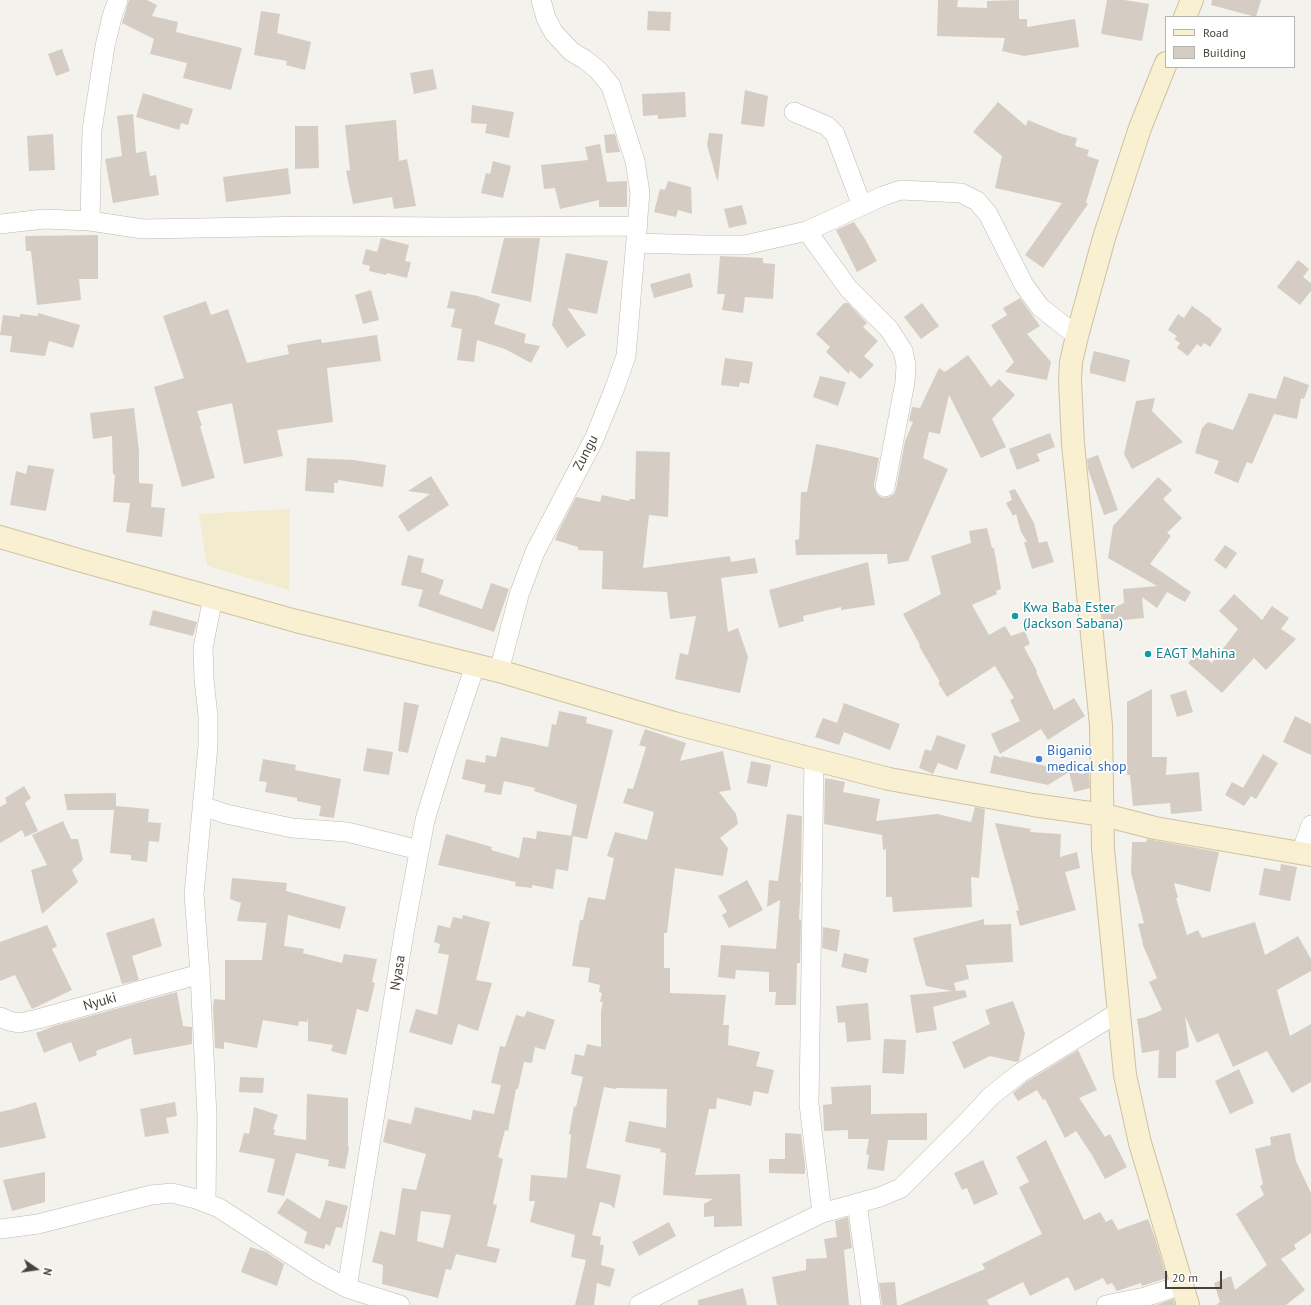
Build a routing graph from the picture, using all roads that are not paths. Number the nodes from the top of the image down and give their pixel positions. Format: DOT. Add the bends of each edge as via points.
graph roads {
  1 [pos="118,0"];
  2 [pos="542,0"];
  3 [pos="1192,0"];
  4 [pos="1185,16"];
  5 [pos="1165,66"];
  6 [pos="794,112"];
  7 [pos="862,206"];
  8 [pos="90,221"];
  9 [pos="0,224"];
  10 [pos="807,231"];
  11 [pos="637,234"];
  12 [pos="1077,336"];
  13 [pos="885,487"];
  14 [pos="0,536"];
  15 [pos="213,597"];
  16 [pos="475,666"];
  17 [pos="499,671"];
  18 [pos="814,759"];
  19 [pos="202,806"];
  20 [pos="1104,815"];
  21 [pos="1311,825"];
  22 [pos="419,850"];
  23 [pos="1306,854"];
  24 [pos="200,974"];
  25 [pos="1119,1012"];
  26 [pos="0,1017"];
  27 [pos="206,1202"];
  28 [pos="857,1203"];
  29 [pos="822,1213"];
  30 [pos="0,1229"];
  31 [pos="348,1288"];
  32 [pos="1185,1295"];
  33 [pos="400,1305"];
  34 [pos="639,1305"];
  35 [pos="871,1305"];
  36 [pos="1106,1305"];
  1 -- 8 [label="street" via="105,46 92,130"];
  2 -- 11 [label="street, Zungu" via="546,18 554,33 572,52 598,70 611,86 635,161 640,193"];
  3 -- 4 [label="street"];
  5 -- 12 [label="street" via="1140,128"];
  6 -- 7 [label="street" via="827,126 835,134"];
  7 -- 10 [label="street"];
  7 -- 12 [label="street" via="901,190 961,193 977,201 988,214 1028,291 1040,307"];
  8 -- 9 [label="street" via="44,219"];
  8 -- 11 [label="street" via="143,230 315,226 448,227"];
  10 -- 11 [label="street" via="745,244 703,245"];
  10 -- 13 [label="street" via="848,288 889,329 903,351 906,365 905,382"];
  11 -- 17 [label="street, Zungu" via="626,356 594,439 535,552 519,595"];
  12 -- 20 [label="street" via="1070,380 1073,444 1101,725"];
  14 -- 15 [label="street" via="90,564"];
  15 -- 16 [label="street" via="296,621"];
  15 -- 19 [label="street" via="203,648 208,746"];
  16 -- 17 [label="street"];
  16 -- 22 [label="street, Nyasa" via="425,820"];
  17 -- 18 [label="street" via="674,723"];
  18 -- 20 [label="street" via="889,779"];
  18 -- 29 [label="street" via="809,1104"];
  19 -- 22 [label="street" via="226,814 292,828 347,832"];
  19 -- 24 [label="street" via="194,894"];
  20 -- 23 [label="street" via="1155,828"];
  20 -- 25 [label="street" via="1103,849"];
  21 -- 23 [label="street"];
  22 -- 31 [label="street, Nyasa"];
  24 -- 26 [label="street, Nyuki" via="38,1019 19,1022"];
  24 -- 27 [label="street" via="207,1116"];
  25 -- 28 [label="street" via="1020,1073 991,1096 901,1188"];
  25 -- 32 [label="street" via="1126,1075 1140,1143"];
  27 -- 30 [label="street" via="172,1193 150,1195 38,1224"];
  27 -- 31 [label="street" via="241,1221 316,1271"];
  28 -- 29 [label="street"];
  28 -- 35 [label="street"];
  29 -- 34 [label="street"];
  31 -- 33 [label="street"];
  32 -- 36 [label="street" via="1145,1297"];
}
